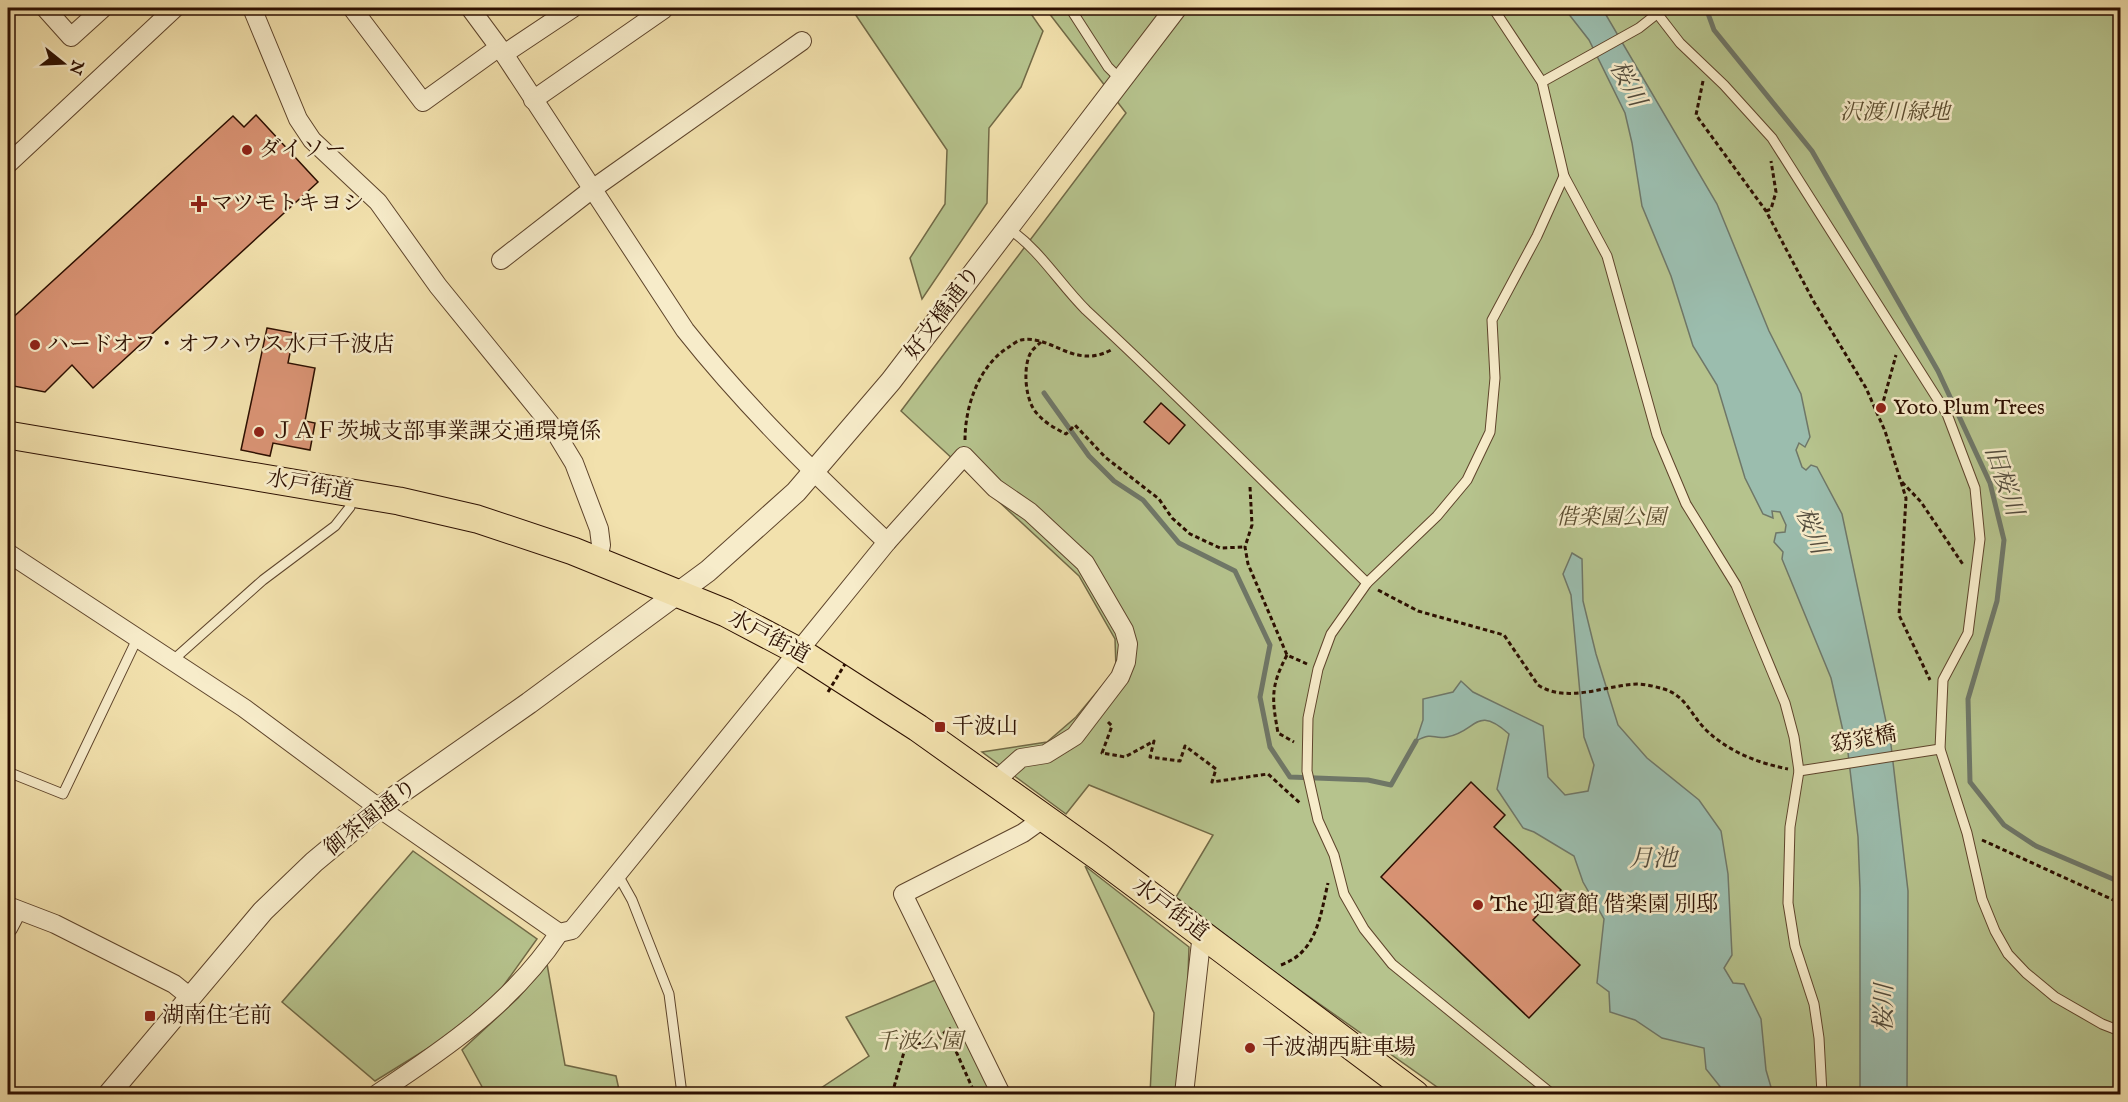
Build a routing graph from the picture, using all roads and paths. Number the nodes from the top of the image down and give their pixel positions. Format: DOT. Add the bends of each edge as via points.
graph roads {
  1 [pos="45,8"];
  2 [pos="103,8"];
  3 [pos="175,8"];
  4 [pos="252,8"];
  5 [pos="352,8"];
  6 [pos="470,8"];
  7 [pos="573,8"];
  8 [pos="1070,8"];
  9 [pos="1176,8"];
  10 [pos="1493,8"];
  11 [pos="664,9"];
  12 [pos="1656,10"];
  13 [pos="802,42"];
  14 [pos="501,51"];
  15 [pos="1707,69"];
  16 [pos="1122,80"];
  17 [pos="1542,82"];
  18 [pos="533,100"];
  19 [pos="1775,142"];
  20 [pos="8,165"];
  21 [pos="1564,176"];
  22 [pos="591,190"];
  23 [pos="1766,212"];
  24 [pos="1008,228"];
  25 [pos="501,260"];
  26 [pos="1900,339"];
  27 [pos="1041,342"];
  28 [pos="1123,344"];
  29 [pos="1877,414"];
  30 [pos="8,435"];
  31 [pos="964,456"];
  32 [pos="1250,467"];
  33 [pos="813,474"];
  34 [pos="1900,481"];
  35 [pos="348,493"];
  36 [pos="887,543"];
  37 [pos="1245,547"];
  38 [pos="8,553"];
  39 [pos="598,560"];
  40 [pos="1968,572"];
  41 [pos="1367,583"];
  42 [pos="679,592"];
  43 [pos="137,639"];
  44 [pos="800,652"];
  45 [pos="1287,655"];
  46 [pos="172,662"];
  47 [pos="845,664"];
  48 [pos="1318,669"];
  49 [pos="828,692"];
  50 [pos="1942,706"];
  51 [pos="1096,711"];
  52 [pos="1308,744"];
  53 [pos="1940,749"];
  54 [pos="1798,771"];
  55 [pos="8,772"];
  56 [pos="993,783"];
  57 [pos="379,808"];
  58 [pos="1044,818"];
  59 [pos="1318,820"];
  60 [pos="1967,833"];
  61 [pos="1334,855"];
  62 [pos="618,874"];
  63 [pos="2121,903"];
  64 [pos="12,909"];
  65 [pos="8,928"];
  66 [pos="559,933"];
  67 [pos="1202,933"];
  68 [pos="1256,976"];
  69 [pos="190,997"];
  70 [pos="965,1018"];
  71 [pos="947,1031"];
  72 [pos="2121,1031"];
  73 [pos="109,1095"];
  74 [pos="377,1095"];
  75 [pos="681,1095"];
  76 [pos="892,1095"];
  77 [pos="975,1095"];
  78 [pos="1001,1095"];
  79 [pos="1184,1095"];
  80 [pos="1415,1095"];
  81 [pos="1552,1095"];
  82 [pos="1822,1095"];
  1 -- 2 [label="street" via="71,38"];
  3 -- 20 [label="street"];
  4 -- 39 [label="street" via="297,119 312,140 378,202 438,286 551,425 574,463 599,529"];
  5 -- 14 [label="street" via="423,102"];
  6 -- 14 [label="street"];
  7 -- 14 [label="street"];
  8 -- 16 [label="lane" via="1108,67"];
  9 -- 16 [label="street, 好文橋通り"];
  10 -- 17 [label="lane"];
  11 -- 18 [label="street"];
  12 -- 15 [label="lane" via="1680,43"];
  12 -- 17 [label="lane" via="1639,28"];
  13 -- 22 [label="street"];
  14 -- 18 [label="street"];
  15 -- 19 [label="lane"];
  15 -- 23 [label="path" via="1696,115"];
  16 -- 24 [label="street, 好文橋通り"];
  17 -- 21 [label="lane"];
  18 -- 22 [label="street"];
  19 -- 23 [label="path" via="1771,160 1776,192 1771,209"];
  19 -- 26 [label="lane"];
  21 -- 41 [label="lane" via="1492,320 1495,378 1490,432 1467,480 1437,516"];
  21 -- 54 [label="lane" via="1607,256 1657,435 1686,504 1736,585 1785,703"];
  22 -- 25 [label="street"];
  22 -- 33 [label="street" via="708,360"];
  23 -- 29 [label="path"];
  24 -- 28 [label="lane" via="1027,241 1075,299"];
  24 -- 33 [label="street, 好文橋通り" via="891,381"];
  26 -- 29 [label="path"];
  26 -- 50 [label="lane" via="1947,414 1975,488 1980,539 1968,633 1943,680"];
  27 -- 28 [label="path" via="1083,357 1103,355"];
  27 -- 31 [label="path" via="1021,340 1001,352 982,373 965,424"];
  27 -- 37 [label="path" via="1031,352 1027,370 1027,392 1033,408 1066,434 1075,425 1105,457 1159,499 1190,534 1220,548"];
  28 -- 32 [label="lane"];
  29 -- 34 [label="path"];
  30 -- 35 [label="main road, 水戸街道"];
  31 -- 36 [label="street"];
  31 -- 51 [label="street" via="995,488 1030,512 1084,563 1124,630 1128,644 1126,662"];
  32 -- 37 [label="path" via="1252,525"];
  32 -- 41 [label="lane"];
  33 -- 36 [label="street"];
  33 -- 42 [label="street, 好文橋通り" via="744,540"];
  34 -- 40 [label="path" via="1921,502"];
  34 -- 50 [label="path" via="1906,498 1899,615"];
  35 -- 39 [label="main road, 水戸街道" via="477,519"];
  35 -- 46 [label="lane" via="350,507 334,526 262,580"];
  36 -- 44 [label="street"];
  37 -- 45 [label="path" via="1248,564"];
  38 -- 43 [label="street"];
  39 -- 42 [label="main road, 水戸街道"];
  41 -- 48 [label="lane" via="1331,634"];
  41 -- 54 [label="path" via="1418,611 1504,635 1538,685 1559,693 1638,684 1674,692 1723,743 1759,763"];
  42 -- 44 [label="main road, 水戸街道"];
  42 -- 57 [label="street, 御茶園通り"];
  43 -- 46 [label="street"];
  43 -- 55 [label="lane" via="63,794"];
  44 -- 56 [label="main road, 水戸街道" via="918,728"];
  44 -- 62 [label="street"];
  45 -- 48 [label="path"];
  45 -- 52 [label="path" via="1275,678 1273,702 1278,733 1291,741"];
  46 -- 57 [label="street" via="244,708"];
  47 -- 49 [label="path, bridge"];
  48 -- 52 [label="lane" via="1308,718"];
  50 -- 53 [label="lane"];
  51 -- 56 [label="street" via="1061,747 1021,758"];
  51 -- 59 [label="path" via="1112,726 1102,753 1125,757 1154,741 1150,757 1180,761 1185,746 1216,769 1212,782 1268,774"];
  52 -- 59 [label="lane" via="1307,771"];
  53 -- 54 [label="lane, 窈窕橋"];
  53 -- 60 [label="lane"];
  54 -- 82 [label="lane" via="1790,827 1788,903 1795,946 1814,1004"];
  56 -- 58 [label="main road, 水戸街道"];
  57 -- 66 [label="street"];
  57 -- 69 [label="street, 御茶園通り" via="263,910"];
  58 -- 67 [label="main road, 水戸街道"];
  58 -- 70 [label="street" via="1023,833 903,894"];
  59 -- 61 [label="lane"];
  60 -- 63 [label="path"];
  60 -- 72 [label="lane" via="1982,899 2008,954 2055,997"];
  61 -- 68 [label="path" via="1318,927 1308,949 1292,961"];
  61 -- 81 [label="lane" via="1344,894 1364,929 1392,964"];
  62 -- 66 [label="street" via="572,930"];
  62 -- 75 [label="lane" via="669,994"];
  64 -- 65 [label="street"];
  64 -- 69 [label="street" via="55,924 174,984"];
  66 -- 74 [label="street" via="514,990 452,1044"];
  67 -- 68 [label="main road, 水戸街道"];
  67 -- 79 [label="street"];
  68 -- 80 [label="main road, 水戸街道"];
  69 -- 73 [label="street, 御茶園通り"];
  70 -- 71 [label="path"];
  70 -- 78 [label="street"];
  71 -- 76 [label="path" via="928,1044 913,1043 904,1052"];
  71 -- 77 [label="path"];
}
